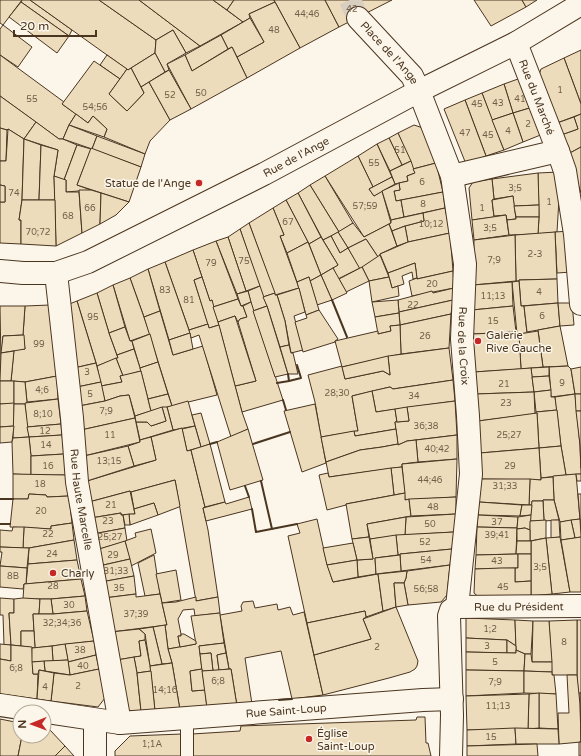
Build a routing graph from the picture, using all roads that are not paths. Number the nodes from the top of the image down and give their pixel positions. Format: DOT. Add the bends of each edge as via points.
graph roads {
  1 [pos="581,4"];
  2 [pos="358,18"];
  3 [pos="507,40"];
  4 [pos="419,91"];
  5 [pos="558,151"];
  6 [pos="452,176"];
  7 [pos="578,235"];
  8 [pos="0,271"];
  9 [pos="56,273"];
  10 [pos="581,304"];
  11 [pos="581,606"];
  12 [pos="458,607"];
  13 [pos="452,699"];
  14 [pos="0,705"];
  15 [pos="187,718"];
  16 [pos="95,720"];
  17 [pos="120,723"];
  18 [pos="95,756"];
  19 [pos="187,756"];
  20 [pos="451,756"];
  1 -- 3 [label="street, Rue de l'Ange"];
  2 -- 4 [label="street, Place de l'Ange" via="412,76"];
  3 -- 4 [label="street, Rue de l'Ange"];
  3 -- 5 [label="street, Rue du Marché"];
  4 -- 6 [label="street, Rue de la Croix"];
  4 -- 9 [label="street, Rue de l'Ange" via="264,174 131,233 88,262"];
  5 -- 6 [label="street"];
  5 -- 7 [label="street, Rue du Marché" via="565,171"];
  6 -- 12 [label="street, Rue de la Croix" via="465,264 462,339 471,474"];
  7 -- 10 [label="street, Rue du Marché"];
  8 -- 9 [label="street, Rue de l'Ange"];
  9 -- 17 [label="street, Rue Haute Marcelle" via="77,482"];
  11 -- 12 [label="street, Rue du Président"];
  12 -- 13 [label="street" via="451,610 449,616"];
  13 -- 15 [label="street, Rue Saint-Loup" via="271,704"];
  13 -- 20 [label="street"];
  14 -- 16 [label="street, Rue Saint-Loup"];
  15 -- 17 [label="street, Rue Saint-Loup"];
  15 -- 19 [label="lane"];
  16 -- 17 [label="street, Rue Saint-Loup"];
  16 -- 18 [label="street"];
}
